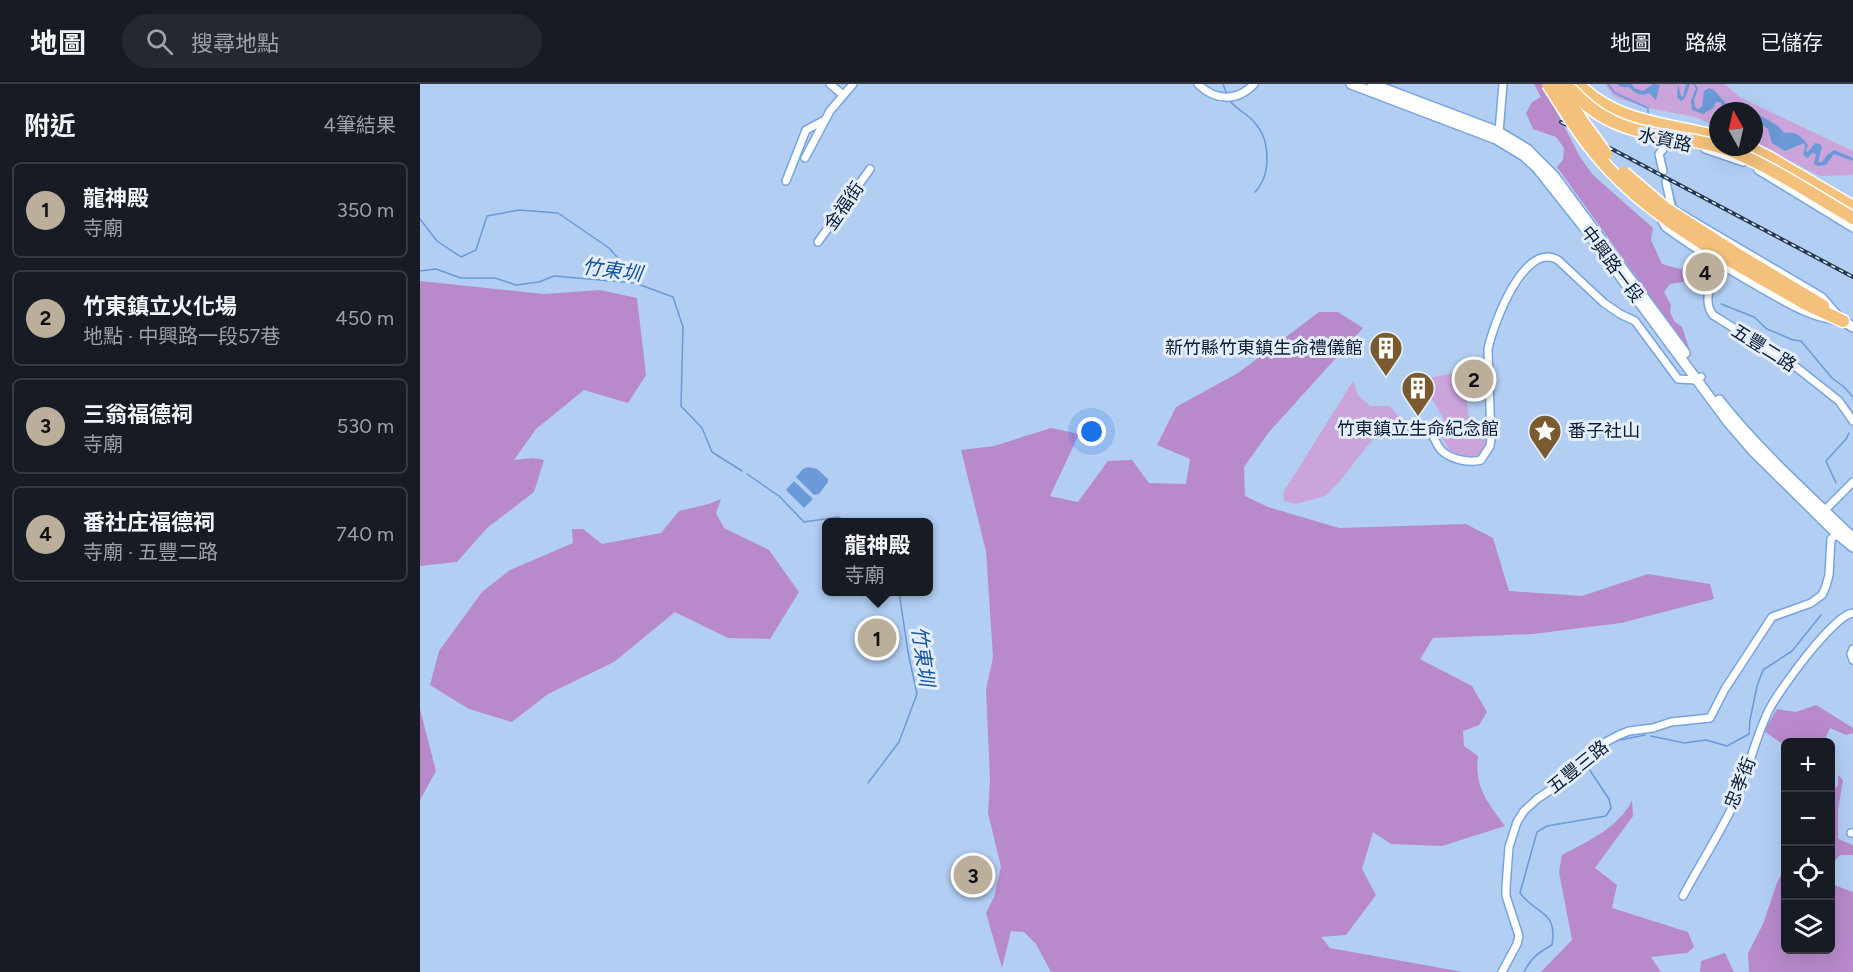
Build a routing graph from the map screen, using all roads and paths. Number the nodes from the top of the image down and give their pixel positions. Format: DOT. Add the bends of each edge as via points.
graph roads {
  1 [pos="831,84"];
  2 [pos="853,84"];
  3 [pos="1198,84"];
  4 [pos="1254,84"];
  5 [pos="1351,84"];
  6 [pos="1372,84"];
  7 [pos="1503,84"];
  8 [pos="1548,84"];
  9 [pos="1558,84"];
  10 [pos="1564,84"];
  11 [pos="1576,84"];
  12 [pos="842,94"];
  13 [pos="825,120"];
  14 [pos="1669,129"];
  15 [pos="1499,132"];
  16 [pos="1709,137"];
  17 [pos="1709,137"];
  18 [pos="1665,144"];
  19 [pos="1763,154"];
  20 [pos="1754,156"];
  21 [pos="805,158"];
  22 [pos="870,169"];
  23 [pos="1663,171"];
  24 [pos="786,181"];
  25 [pos="1666,182"];
  26 [pos="1809,201"];
  27 [pos="1853,207"];
  28 [pos="1672,210"];
  29 [pos="1853,218"];
  30 [pos="1853,228"];
  31 [pos="818,242"];
  32 [pos="1737,259"];
  33 [pos="1720,264"];
  34 [pos="1848,324"];
  35 [pos="1699,378"];
  36 [pos="1853,421"];
  37 [pos="1430,429"];
  38 [pos="1853,482"];
  39 [pos="1822,513"];
  40 [pos="1837,534"];
  41 [pos="1853,538"];
  42 [pos="1853,547"];
  43 [pos="1853,613"];
  44 [pos="1853,649"];
  45 [pos="1853,660"];
  46 [pos="1683,896"];
  47 [pos="1502,972"];
  1 -- 12 [label="street"];
  2 -- 12 [label="street"];
  3 -- 4 [label="street" via="1211,95 1226,97"];
  5 -- 35 [label="main road, 中興路一段" via="1496,139 1531,162"];
  6 -- 15 [label="main road, 中興路一段"];
  7 -- 15 [label="street"];
  8 -- 32 [label="highway, bridge" via="1591,148 1628,188 1659,214"];
  9 -- 32 [label="highway, bridge" via="1598,144 1633,181"];
  10 -- 18 [label="street, 水資路" via="1579,105 1600,121"];
  10 -- 29 [label="highway, bridge" via="1612,122 1730,150"];
  11 -- 14 [label="street, 水資路" via="1586,98 1612,116"];
  11 -- 17 [label="highway" via="1613,111"];
  12 -- 13 [label="street"];
  13 -- 21 [label="street"];
  13 -- 24 [label="street" via="806,130"];
  14 -- 16 [label="street, 水資路"];
  14 -- 18 [label="street"];
  15 -- 35 [label="main road, 中興路一段" via="1527,150 1554,176 1671,333"];
  18 -- 23 [label="street" via="1659,154"];
  18 -- 26 [label="street, 水資路" via="1704,149 1740,160"];
  19 -- 27 [label="highway"];
  20 -- 26 [label="street, 水資路" via="1787,173"];
  22 -- 31 [label="street, 金福街"];
  25 -- 28 [label="street"];
  26 -- 30 [label="street, 水資路"];
  28 -- 33 [label="street" via="1663,225"];
  28 -- 34 [label="street" via="1822,297"];
  32 -- 34 [label="highway" via="1810,297"];
  33 -- 34 [label="street" via="1802,312"];
  33 -- 36 [label="street, 五豐二路" via="1707,303 1713,315 1796,367 1839,401"];
  35 -- 37 [label="street" via="1678,379 1635,321 1604,303 1558,260 1544,256 1530,264 1506,298 1490,339 1491,439 1486,453 1473,462 1451,456 1441,451"];
  35 -- 39 [label="main road, 中興路一段" via="1753,451"];
  38 -- 39 [label="street"];
  39 -- 40 [label="main road"];
  39 -- 41 [label="main road"];
  40 -- 42 [label="main road"];
  40 -- 47 [label="street, 五豐三路" via="1831,539 1822,595 1772,617 1710,718 1671,722 1619,735 1602,744 1578,771 1524,811 1509,847 1506,887 1519,936"];
  43 -- 46 [label="street, 忠孝街" via="1840,619 1821,639 1769,710 1738,795"];
  44 -- 45 [label="street"];
}
